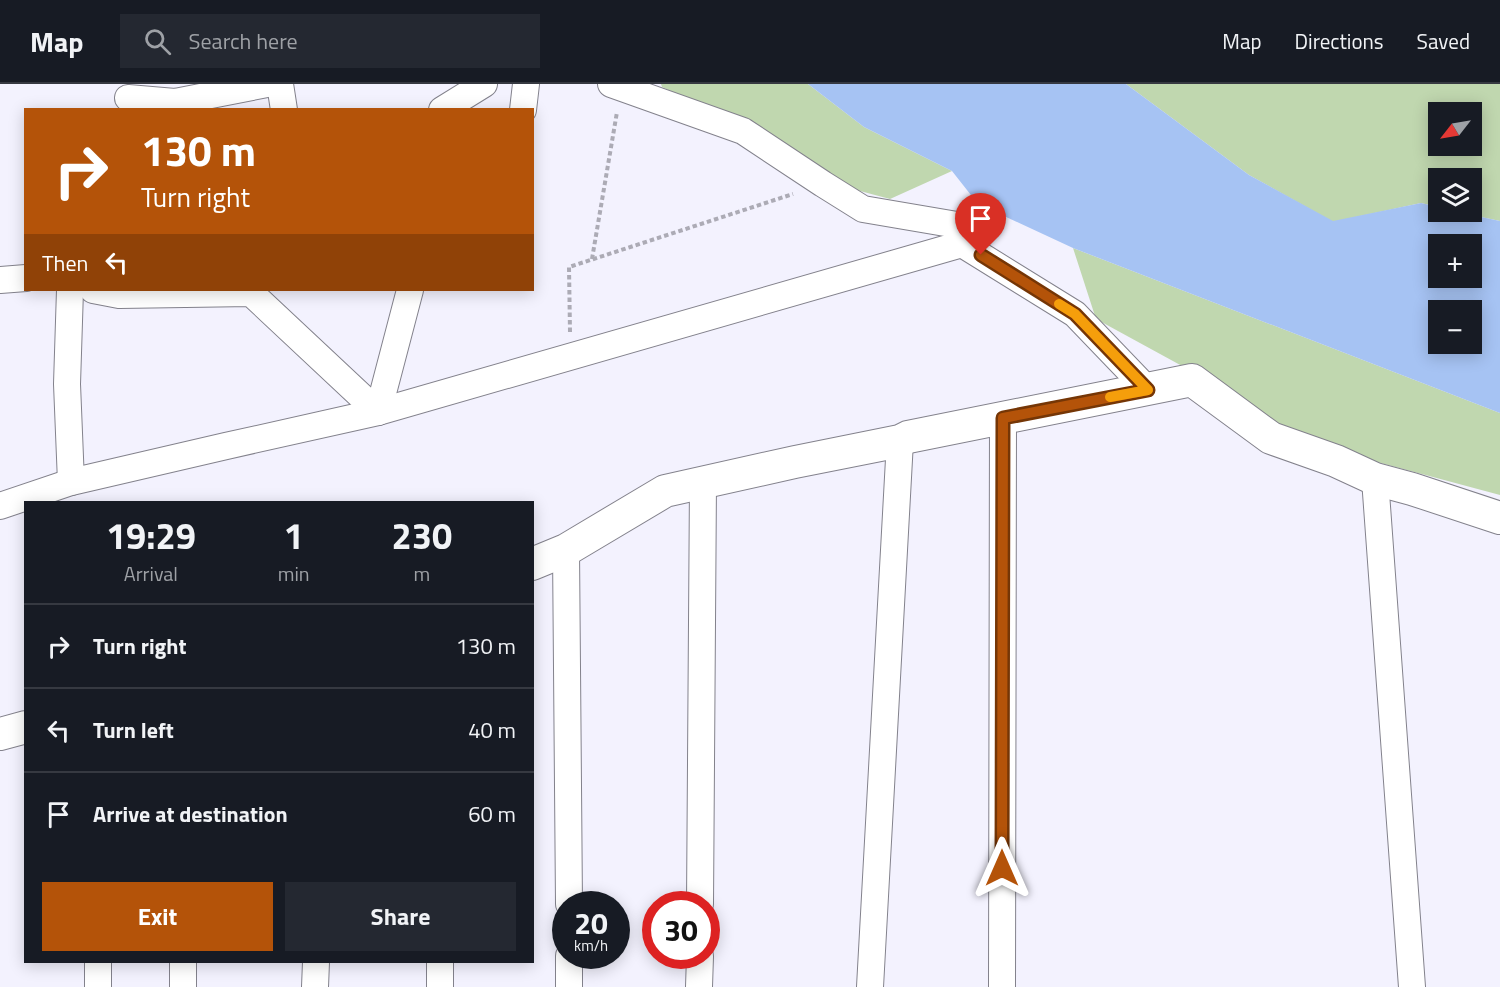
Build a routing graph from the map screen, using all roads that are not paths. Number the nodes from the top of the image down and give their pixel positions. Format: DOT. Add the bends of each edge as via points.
graph roads {
  1 [pos="267,84"];
  2 [pos="280,84"];
  3 [pos="484,84"];
  4 [pos="526,84"];
  5 [pos="616,86"];
  6 [pos="128,97"];
  7 [pos="284,108"];
  8 [pos="445,108"];
  9 [pos="523,108"];
  10 [pos="962,244"];
  11 [pos="24,278"];
  12 [pos="0,280"];
  13 [pos="70,291"];
  14 [pos="98,291"];
  15 [pos="251,291"];
  16 [pos="410,291"];
  17 [pos="1148,390"];
  18 [pos="378,412"];
  19 [pos="1003,418"];
  20 [pos="900,441"];
  21 [pos="1375,479"];
  22 [pos="72,482"];
  23 [pos="703,482"];
  24 [pos="0,506"];
  25 [pos="1500,518"];
  26 [pos="566,550"];
  27 [pos="534,563"];
  28 [pos="24,728"];
  29 [pos="0,734"];
  30 [pos="568,891"];
  31 [pos="700,891"];
  32 [pos="98,963"];
  33 [pos="183,963"];
  34 [pos="316,963"];
  35 [pos="440,963"];
  36 [pos="569,969"];
  37 [pos="700,969"];
  38 [pos="98,987"];
  39 [pos="183,987"];
  40 [pos="315,987"];
  41 [pos="440,987"];
  42 [pos="569,987"];
  43 [pos="699,987"];
  44 [pos="870,987"];
  45 [pos="1002,987"];
  46 [pos="1412,987"];
  1 -- 6 [label="street" via="175,102"];
  2 -- 7 [label="street"];
  3 -- 8 [label="street"];
  4 -- 9 [label="street"];
  5 -- 10 [label="street" via="743,131 863,208 957,225"];
  10 -- 17 [label="street" via="1075,314"];
  10 -- 18 [label="street"];
  11 -- 12 [label="street"];
  13 -- 22 [label="street" via="66,384"];
  14 -- 15 [label="street" via="119,295"];
  15 -- 18 [label="street"];
  16 -- 18 [label="street"];
  17 -- 19 [label="main road"];
  17 -- 21 [label="main road" via="1192,380 1271,438"];
  18 -- 22 [label="street"];
  19 -- 20 [label="main road"];
  19 -- 45 [label="street"];
  20 -- 23 [label="main road"];
  20 -- 44 [label="street"];
  21 -- 25 [label="main road"];
  21 -- 46 [label="street"];
  22 -- 24 [label="street"];
  23 -- 26 [label="main road" via="665,490"];
  23 -- 31 [label="street"];
  26 -- 27 [label="main road"];
  26 -- 30 [label="street"];
  28 -- 29 [label="main road"];
  32 -- 38 [label="street"];
  33 -- 39 [label="street"];
  34 -- 40 [label="street"];
  35 -- 41 [label="street"];
  36 -- 42 [label="street"];
  37 -- 43 [label="street"];
}
